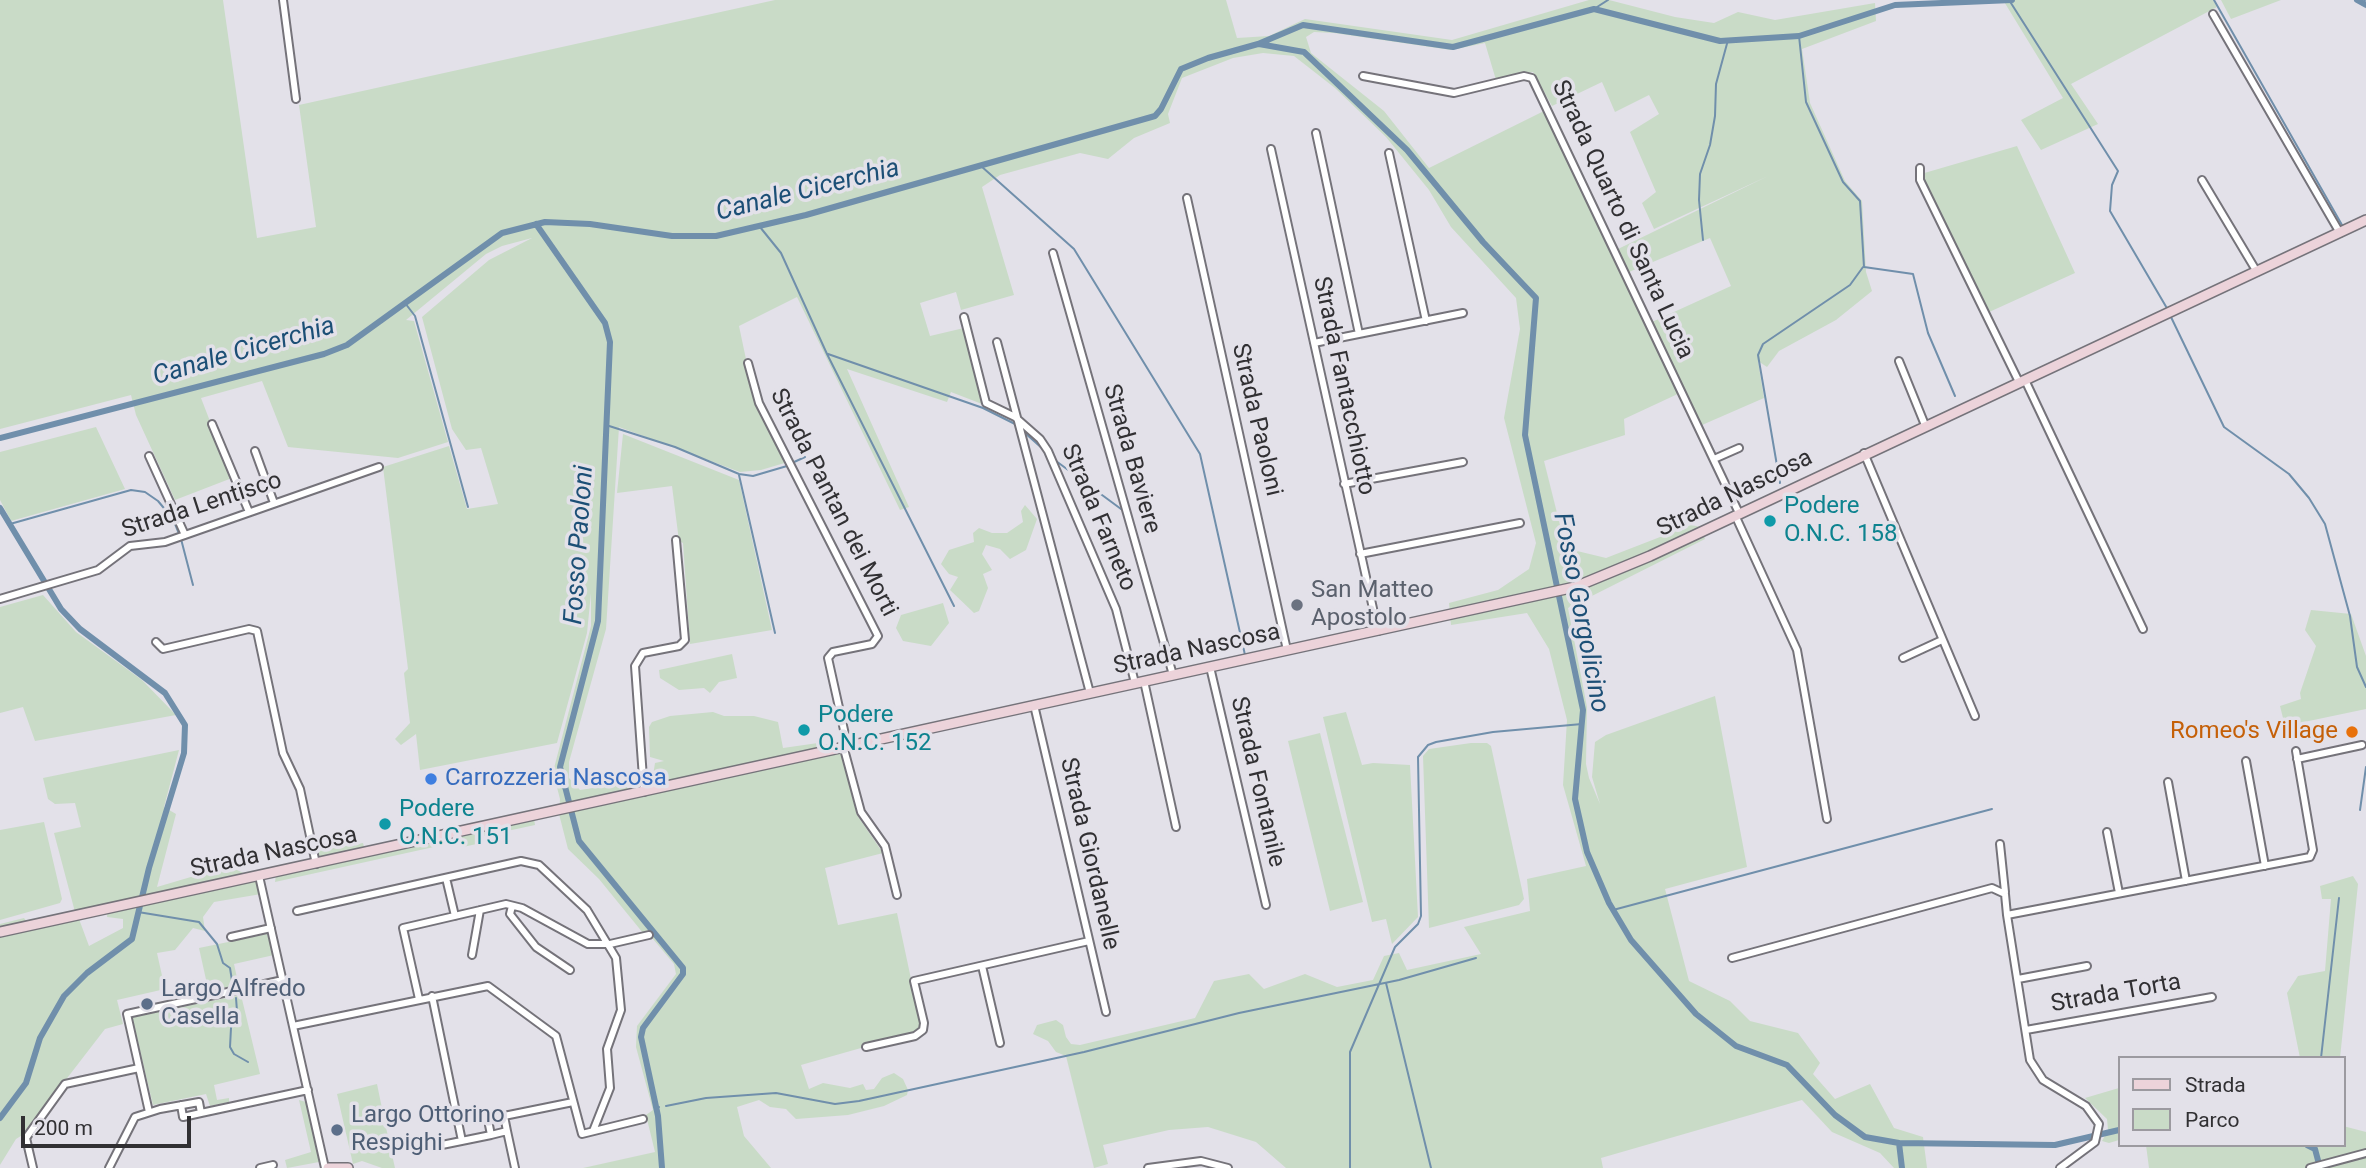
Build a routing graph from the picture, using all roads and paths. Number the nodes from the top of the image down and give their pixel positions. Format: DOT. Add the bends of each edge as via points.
graph roads {
  1 [pos="283,0"];
  2 [pos="2213,14"];
  3 [pos="1363,76"];
  4 [pos="296,100"];
  5 [pos="1316,133"];
  6 [pos="1271,149"];
  7 [pos="1388,153"];
  8 [pos="1920,168"];
  9 [pos="2202,180"];
  10 [pos="1187,198"];
  11 [pos="2366,220"];
  12 [pos="2340,233"];
  13 [pos="1053,253"];
  14 [pos="2257,272"];
  15 [pos="1463,313"];
  16 [pos="964,317"];
  17 [pos="1426,321"];
  18 [pos="1360,334"];
  19 [pos="997,342"];
  20 [pos="1314,343"];
  21 [pos="1899,361"];
  22 [pos="748,363"];
  23 [pos="2022,381"];
  24 [pos="1015,417"];
  25 [pos="212,424"];
  26 [pos="1925,425"];
  27 [pos="1740,448"];
  28 [pos="255,450"];
  29 [pos="1864,453"];
  30 [pos="149,456"];
  31 [pos="1714,459"];
  32 [pos="1463,462"];
  33 [pos="379,467"];
  34 [pos="1344,484"];
  35 [pos="274,503"];
  36 [pos="249,512"];
  37 [pos="1737,514"];
  38 [pos="1520,523"];
  39 [pos="185,535"];
  40 [pos="676,540"];
  41 [pos="1360,554"];
  42 [pos="0,599"];
  43 [pos="2143,629"];
  44 [pos="1378,631"];
  45 [pos="1942,640"];
  46 [pos="156,642"];
  47 [pos="1287,650"];
  48 [pos="1903,658"];
  49 [pos="1210,667"];
  50 [pos="1173,675"];
  51 [pos="1140,682"];
  52 [pos="1090,693"];
  53 [pos="1034,705"];
  54 [pos="1975,716"];
  55 [pos="2362,745"];
  56 [pos="846,748"];
  57 [pos="2246,761"];
  58 [pos="2168,782"];
  59 [pos="644,793"];
  60 [pos="1827,819"];
  61 [pos="1176,827"];
  62 [pos="2107,832"];
  63 [pos="2000,844"];
  64 [pos="316,864"];
  65 [pos="2265,866"];
  66 [pos="259,876"];
  67 [pos="446,878"];
  68 [pos="2186,881"];
  69 [pos="2119,893"];
  70 [pos="2005,894"];
  71 [pos="897,895"];
  72 [pos="1266,905"];
  73 [pos="512,906"];
  74 [pos="481,910"];
  75 [pos="297,911"];
  76 [pos="2007,915"];
  77 [pos="455,916"];
  78 [pos="271,928"];
  79 [pos="0,932"];
  80 [pos="649,935"];
  81 [pos="231,937"];
  82 [pos="1089,941"];
  83 [pos="610,944"];
  84 [pos="472,955"];
  85 [pos="1732,958"];
  86 [pos="982,966"];
  87 [pos="2087,966"];
  88 [pos="570,970"];
  89 [pos="2018,979"];
  90 [pos="283,980"];
  91 [pos="432,996"];
  92 [pos="2212,997"];
  93 [pos="419,999"];
  94 [pos="1105,1012"];
  95 [pos="293,1026"];
  96 [pos="2026,1030"];
  97 [pos="1000,1043"];
  98 [pos="866,1047"];
  99 [pos="139,1068"];
  100 [pos="308,1090"];
  101 [pos="573,1102"];
  102 [pos="181,1105"];
  103 [pos="149,1112"];
  104 [pos="201,1113"];
  105 [pos="504,1116"];
  106 [pos="643,1119"];
  107 [pos="507,1131"];
  108 [pos="593,1131"];
  109 [pos="491,1135"];
  110 [pos="462,1141"];
  111 [pos="432,1147"];
  112 [pos="2366,1153"];
  113 [pos="273,1165"];
  114 [pos="1187,1165"];
  115 [pos="33,1168"];
  116 [pos="110,1168"];
  117 [pos="260,1168"];
  118 [pos="327,1168"];
  119 [pos="348,1168"];
  120 [pos="515,1168"];
  121 [pos="1147,1168"];
  122 [pos="1228,1168"];
  123 [pos="2060,1168"];
  124 [pos="2310,1168"];
  1 -- 4 [label="street"];
  2 -- 12 [label="street"];
  3 -- 31 [label="street, Strada Quarto di Santa Lucia" via="1454,93 1532,78"];
  5 -- 18 [label="street"];
  6 -- 20 [label="street, Strada Fantacchiotto"];
  7 -- 17 [label="street"];
  8 -- 23 [label="street" via="1920,182"];
  9 -- 14 [label="street"];
  10 -- 47 [label="street, Strada Paoloni"];
  11 -- 12 [label="street, Strada Nascosa"];
  12 -- 14 [label="street, Strada Nascosa"];
  13 -- 50 [label="street, Strada Baviere"];
  14 -- 23 [label="street, Strada Nascosa"];
  15 -- 17 [label="street"];
  16 -- 24 [label="street, Strada Farneto" via="985,401"];
  17 -- 18 [label="street"];
  18 -- 20 [label="street"];
  19 -- 24 [label="street"];
  20 -- 34 [label="street, Strada Fantacchiotto"];
  21 -- 26 [label="street"];
  22 -- 56 [label="street, Strada Pantan dei Morti" via="759,403 878,637 874,643 833,652 828,658"];
  23 -- 26 [label="street, Strada Nascosa"];
  23 -- 43 [label="street"];
  24 -- 51 [label="street, Strada Farneto" via="1050,453 1117,612"];
  24 -- 52 [label="street"];
  25 -- 36 [label="street"];
  26 -- 29 [label="street, Strada Nascosa"];
  27 -- 31 [label="street"];
  28 -- 35 [label="street"];
  29 -- 37 [label="street, Strada Nascosa"];
  29 -- 45 [label="street"];
  30 -- 39 [label="street"];
  31 -- 37 [label="street, Strada Quarto di Santa Lucia"];
  32 -- 34 [label="street"];
  33 -- 35 [label="street, Strada Lentisco"];
  34 -- 41 [label="street, Strada Fantacchiotto"];
  35 -- 36 [label="street, Strada Lentisco"];
  36 -- 39 [label="street, Strada Lentisco"];
  37 -- 44 [label="street, Strada Nascosa" via="1607,575 1558,591"];
  37 -- 60 [label="street, Strada Quarto di Santa Lucia" via="1797,650"];
  38 -- 41 [label="street"];
  39 -- 42 [label="street, Strada Lentisco" via="158,544 130,546 101,569"];
  40 -- 59 [label="street" via="685,640 681,646 643,653 635,666"];
  41 -- 44 [label="street, Strada Fantacchiotto"];
  44 -- 47 [label="street, Strada Nascosa"];
  45 -- 48 [label="street"];
  45 -- 54 [label="street"];
  46 -- 64 [label="street" via="163,649 257,631 283,753 300,789"];
  47 -- 49 [label="street, Strada Nascosa"];
  49 -- 50 [label="street, Strada Nascosa"];
  49 -- 72 [label="street, Strada Fontanile"];
  50 -- 51 [label="street, Strada Nascosa"];
  51 -- 52 [label="street, Strada Nascosa"];
  51 -- 61 [label="street, Strada Farneto"];
  52 -- 53 [label="street, Strada Nascosa"];
  53 -- 56 [label="street, Strada Nascosa"];
  53 -- 82 [label="street, Strada Giordanelle"];
  55 -- 65 [label="street" via="2297,755 2313,853"];
  56 -- 59 [label="street, Strada Nascosa"];
  56 -- 71 [label="street" via="862,815 887,850"];
  57 -- 65 [label="street"];
  58 -- 68 [label="street"];
  59 -- 64 [label="street, Strada Nascosa"];
  62 -- 69 [label="street"];
  63 -- 70 [label="street, Strada Torta"];
  64 -- 66 [label="street, Strada Nascosa"];
  65 -- 68 [label="street"];
  66 -- 78 [label="street"];
  66 -- 79 [label="street, Strada Nascosa"];
  67 -- 75 [label="street"];
  67 -- 77 [label="street"];
  67 -- 83 [label="street" via="529,861 539,865 578,899"];
  68 -- 69 [label="street"];
  69 -- 76 [label="street"];
  70 -- 76 [label="street, Strada Torta"];
  70 -- 85 [label="street" via="1992,888"];
  73 -- 74 [label="street"];
  73 -- 83 [label="street" via="588,944"];
  73 -- 88 [label="street" via="510,914 536,947"];
  74 -- 77 [label="street"];
  74 -- 84 [label="street"];
  76 -- 89 [label="street, Strada Torta"];
  77 -- 93 [label="street" via="403,928"];
  78 -- 81 [label="street"];
  78 -- 90 [label="street"];
  80 -- 83 [label="street"];
  82 -- 86 [label="street"];
  82 -- 94 [label="street, Strada Giordanelle"];
  83 -- 108 [label="street" via="616,958 621,1010 607,1049 610,1088"];
  86 -- 97 [label="street"];
  86 -- 98 [label="street" via="914,981 923,1030"];
  87 -- 89 [label="street, Strada Torta"];
  89 -- 96 [label="street, Strada Torta"];
  90 -- 95 [label="street"];
  90 -- 99 [label="street" via="127,1014"];
  91 -- 93 [label="street"];
  91 -- 101 [label="street" via="488,986 552,1032 559,1041"];
  91 -- 110 [label="street"];
  92 -- 96 [label="street, Strada Torta"];
  93 -- 95 [label="street"];
  95 -- 100 [label="street"];
  96 -- 123 [label="street, Strada Torta" via="2028,1054 2037,1073 2089,1108 2100,1129 2098,1139"];
  99 -- 103 [label="street"];
  99 -- 115 [label="street" via="65,1084 26,1138"];
  100 -- 104 [label="street"];
  100 -- 118 [label="street"];
  101 -- 105 [label="street"];
  101 -- 108 [label="street" via="582,1134"];
  102 -- 103 [label="street"];
  102 -- 104 [label="street" via="183,1116"];
  102 -- 104 [label="street" via="199,1102"];
  103 -- 116 [label="street" via="132,1120"];
  105 -- 107 [label="street"];
  105 -- 109 [label="street" via="488,1120"];
  106 -- 108 [label="street"];
  107 -- 109 [label="street"];
  107 -- 120 [label="street"];
  109 -- 110 [label="street"];
  110 -- 111 [label="street"];
  112 -- 124 [label="street"];
  113 -- 117 [label="street"];
  114 -- 121 [label="street"];
  114 -- 122 [label="street" via="1213,1163"];
  118 -- 119 [label="street"];
}
